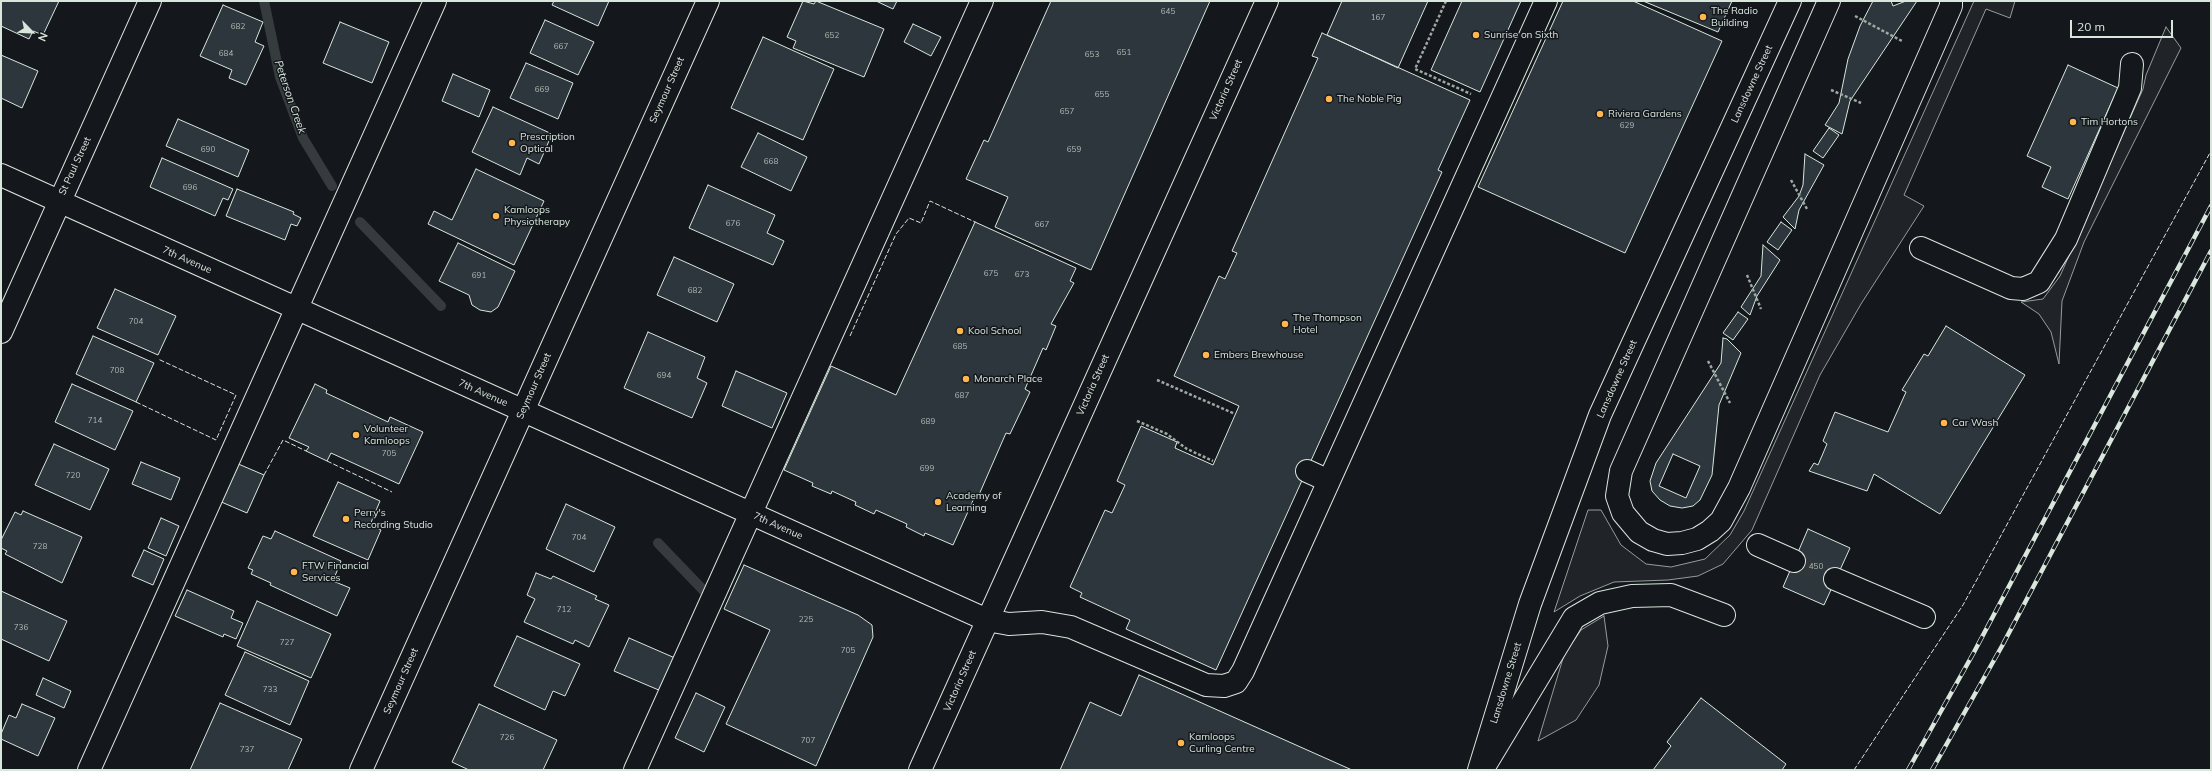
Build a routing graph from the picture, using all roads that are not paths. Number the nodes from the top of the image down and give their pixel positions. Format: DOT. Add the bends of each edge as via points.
graph roads {
  1 [pos="150,1"];
  2 [pos="435,1"];
  3 [pos="708,1"];
  4 [pos="982,1"];
  5 [pos="1267,1"];
  6 [pos="1546,1"];
  7 [pos="1790,1"];
  8 [pos="1829,1"];
  9 [pos="1951,1"];
  10 [pos="2132,64"];
  11 [pos="1,175"];
  12 [pos="59,202"];
  13 [pos="1921,248"];
  14 [pos="296,309"];
  15 [pos="1,332"];
  16 [pos="523,411"];
  17 [pos="1307,471"];
  18 [pos="1329,481"];
  19 [pos="751,514"];
  20 [pos="1758,545"];
  21 [pos="1794,561"];
  22 [pos="1835,579"];
  23 [pos="1724,615"];
  24 [pos="1924,617"];
  25 [pos="987,620"];
  26 [pos="89,770"];
  27 [pos="361,770"];
  28 [pos="635,770"];
  29 [pos="920,770"];
  30 [pos="1479,770"];
  31 [pos="1482,770"];
  1 -- 12 [label="street, St Paul Street"];
  2 -- 14 [label="street"];
  3 -- 16 [label="street, Seymour Street"];
  4 -- 19 [label="street"];
  5 -- 25 [label="street, Victoria Street"];
  6 -- 18 [label="street"];
  7 -- 30 [label="street, Lansdowne Street" via="1600,414 1530,604"];
  8 -- 9 [label="street" via="1621,472 1617,496 1623,513 1639,532 1653,540 1667,544 1697,539 1721,521 1736,495"];
  10 -- 13 [label="street" via="2130,88 2066,239 2039,282 2023,289 2011,288"];
  11 -- 12 [label="street, 7th Avenue"];
  12 -- 14 [label="street, 7th Avenue"];
  12 -- 15 [label="street, St Paul Street"];
  14 -- 16 [label="street, 7th Avenue"];
  14 -- 26 [label="street"];
  16 -- 19 [label="street, 7th Avenue"];
  16 -- 27 [label="street, Seymour Street"];
  17 -- 18 [label="street"];
  18 -- 25 [label="street, 7th Avenue" via="1236,682 1224,686 1206,685 1072,627 1042,622 1008,624"];
  19 -- 25 [label="street, 7th Avenue"];
  19 -- 28 [label="street"];
  20 -- 21 [label="street"];
  22 -- 24 [label="street"];
  23 -- 31 [label="street" via="1671,595 1632,596 1600,603 1574,618"];
  25 -- 29 [label="street, Victoria Street"];
}
